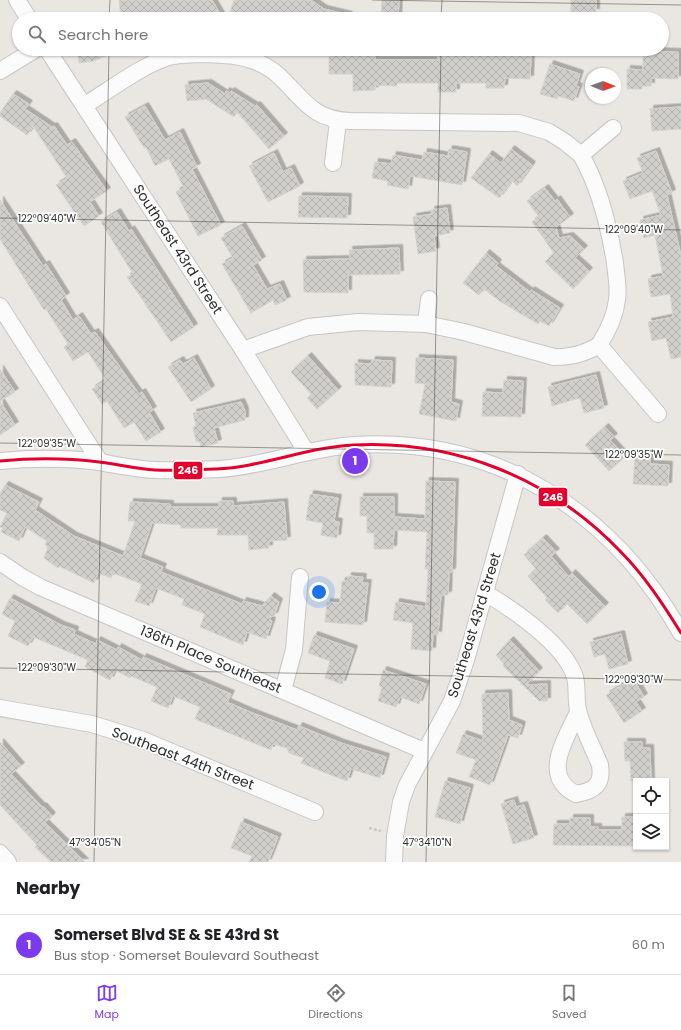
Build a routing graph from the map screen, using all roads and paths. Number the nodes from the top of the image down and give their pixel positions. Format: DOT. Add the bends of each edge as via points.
graph roads {
  1 [pos="17,0"];
  2 [pos="25,12"];
  3 [pos="25,56"];
  4 [pos="52,56"];
  5 [pos="176,56"];
  6 [pos="229,56"];
  7 [pos="0,71"];
  8 [pos="85,105"];
  9 [pos="338,121"];
  10 [pos="613,128"];
  11 [pos="581,155"];
  12 [pos="333,163"];
  13 [pos="429,299"];
  14 [pos="0,306"];
  15 [pos="426,324"];
  16 [pos="599,345"];
  17 [pos="243,350"];
  18 [pos="658,414"];
  19 [pos="306,451"];
  20 [pos="0,461"];
  21 [pos="100,462"];
  22 [pos="518,474"];
  23 [pos="0,562"];
  24 [pos="300,577"];
  25 [pos="485,593"];
  26 [pos="681,633"];
  27 [pos="283,690"];
  28 [pos="0,708"];
  29 [pos="578,712"];
  30 [pos="424,751"];
  31 [pos="315,812"];
  32 [pos="369,828"];
  33 [pos="381,831"];
  34 [pos="0,853"];
  35 [pos="8,862"];
  36 [pos="394,862"];
  1 -- 2 [label="street"];
  3 -- 7 [label="street"];
  4 -- 8 [label="street, Southeast 43rd Street"];
  5 -- 8 [label="street" via="152,64"];
  6 -- 9 [label="street" via="247,59 269,68 315,113"];
  8 -- 17 [label="street, Southeast 43rd Street"];
  9 -- 11 [label="street" via="519,123 549,132"];
  9 -- 12 [label="street"];
  10 -- 11 [label="street"];
  11 -- 16 [label="street" via="591,173 610,231 618,283 614,314"];
  13 -- 15 [label="street"];
  14 -- 21 [label="street"];
  15 -- 16 [label="street" via="554,356 569,357"];
  15 -- 17 [label="street" via="327,324"];
  16 -- 18 [label="street"];
  17 -- 19 [label="street, Southeast 43rd Street"];
  19 -- 21 [label="street" via="222,469 156,470"];
  19 -- 22 [label="street" via="352,445 410,445 472,458"];
  20 -- 21 [label="street" via="35,458"];
  22 -- 25 [label="street, Southeast 43rd Street"];
  22 -- 26 [label="street" via="560,498 624,553 649,582"];
  23 -- 27 [label="street, 136th Place Southeast" via="40,586"];
  24 -- 27 [label="street" via="294,650"];
  25 -- 29 [label="street" via="519,614 568,662 575,677"];
  25 -- 30 [label="street, Southeast 43rd Street" via="452,701"];
  27 -- 30 [label="street, 136th Place Southeast"];
  28 -- 31 [label="street, Southeast 44th Street" via="92,724 143,740"];
  30 -- 36 [label="street, Southeast 43rd Street" via="401,802 395,836"];
  32 -- 33 [label="path"];
  34 -- 35 [label="street"];
}
